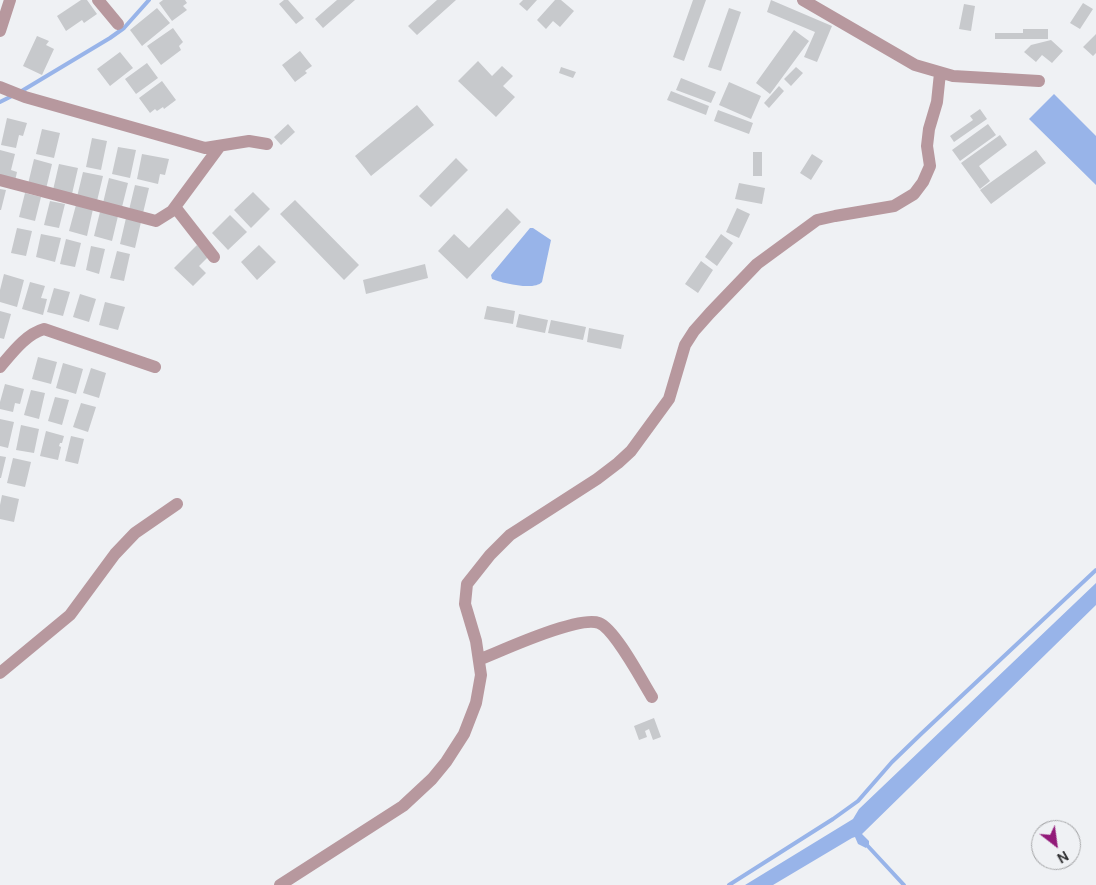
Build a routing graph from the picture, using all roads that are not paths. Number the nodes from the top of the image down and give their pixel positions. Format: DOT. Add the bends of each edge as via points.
graph roads {
  1 [pos="10,0"];
  2 [pos="98,0"];
  3 [pos="803,0"];
  4 [pos="118,24"];
  5 [pos="0,31"];
  6 [pos="940,73"];
  7 [pos="1039,81"];
  8 [pos="0,87"];
  9 [pos="267,144"];
  10 [pos="220,146"];
  11 [pos="0,180"];
  12 [pos="175,207"];
  13 [pos="214,257"];
  14 [pos="0,367"];
  15 [pos="155,367"];
  16 [pos="177,504"];
  17 [pos="479,660"];
  18 [pos="0,673"];
  19 [pos="652,697"];
  20 [pos="280,885"];
  1 -- 5 [label="street"];
  2 -- 4 [label="street"];
  3 -- 6 [label="street" via="915,65"];
  6 -- 7 [label="street"];
  6 -- 17 [label="street" via="927,146 930,166 914,194 894,206 817,220 757,264 694,331 685,345 669,398 631,451 597,479 510,535 467,584 465,604"];
  8 -- 10 [label="street" via="205,148"];
  9 -- 10 [label="street" via="249,141"];
  10 -- 12 [label="street"];
  11 -- 12 [label="street" via="152,221 172,212"];
  12 -- 13 [label="street"];
  14 -- 15 [label="street" via="20,345 44,329"];
  16 -- 18 [label="street" via="135,533 115,554 70,615"];
  17 -- 19 [label="street" via="525,640 582,622 598,622 611,632"];
  17 -- 20 [label="street" via="481,674 476,703 464,734 432,779 402,806"];
}
